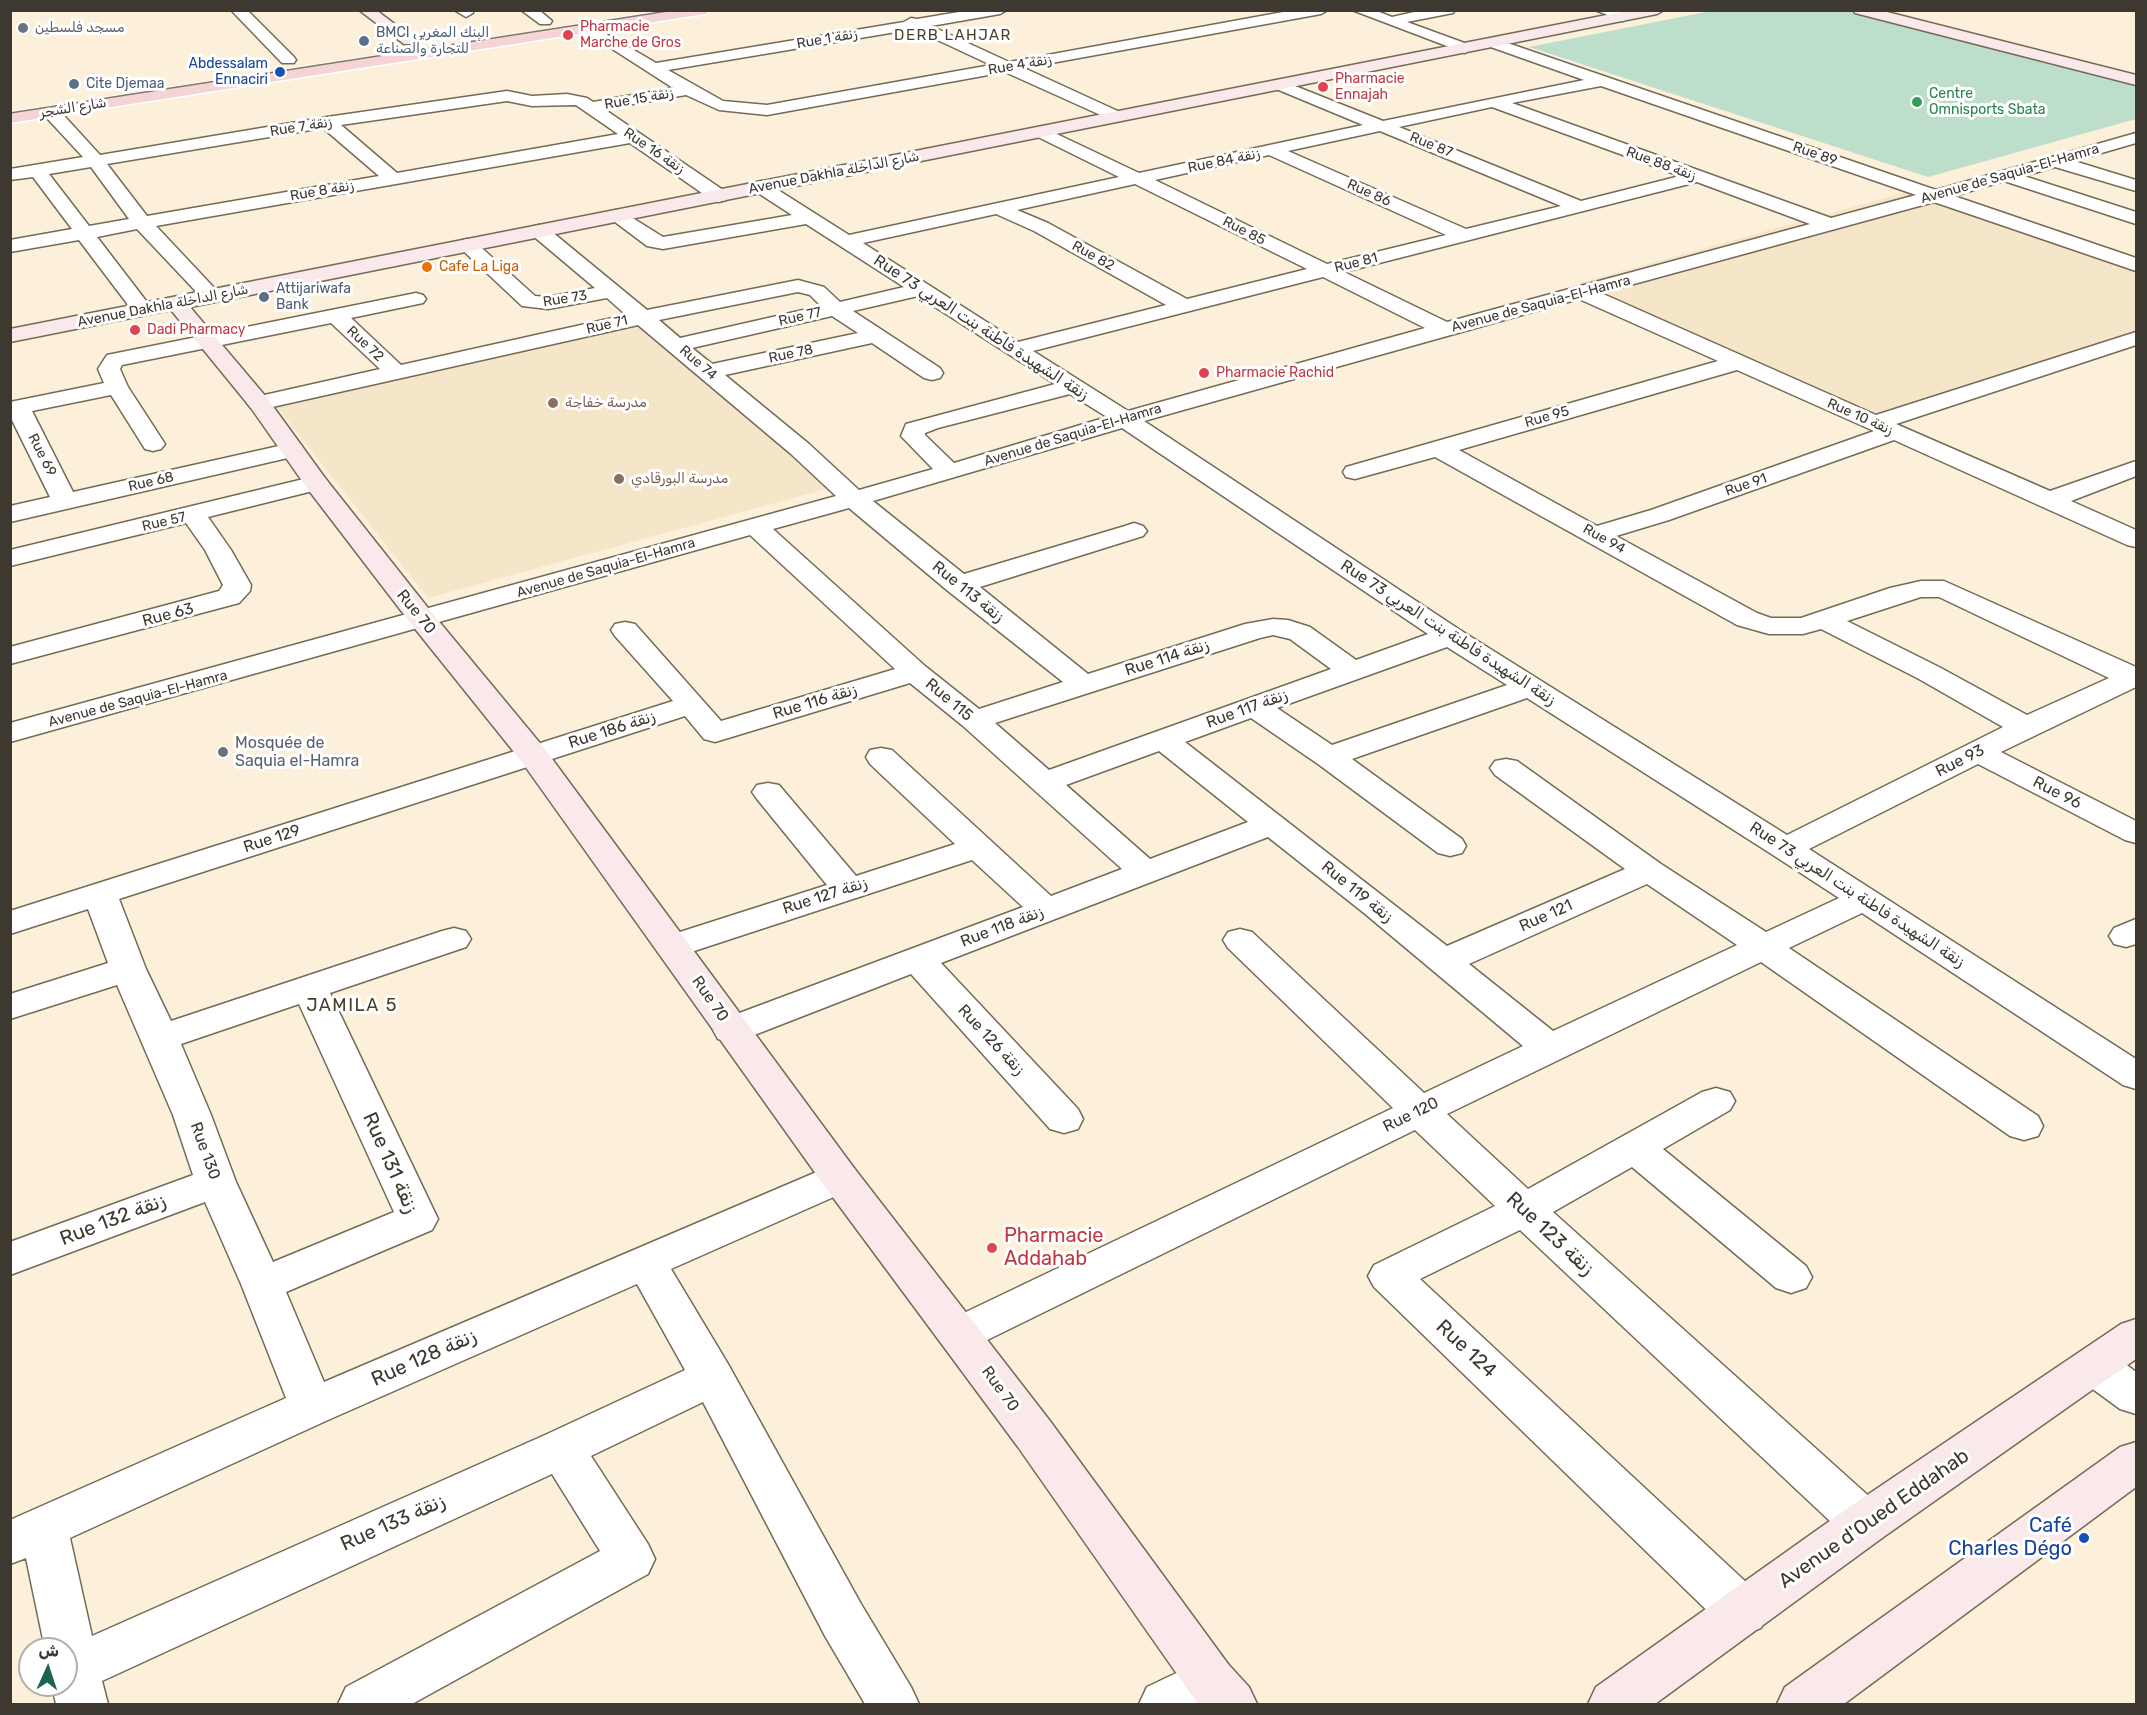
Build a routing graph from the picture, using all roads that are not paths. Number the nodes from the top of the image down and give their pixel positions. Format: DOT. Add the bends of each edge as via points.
graph roads {
  1 [pos="238,10"];
  2 [pos="366,10"];
  3 [pos="528,10"];
  4 [pos="612,10"];
  5 [pos="705,10"];
  6 [pos="885,10"];
  7 [pos="1000,10"];
  8 [pos="1321,10"];
  9 [pos="1359,10"];
  10 [pos="1448,10"];
  11 [pos="1602,10"];
  12 [pos="1657,10"];
  13 [pos="1860,10"];
  14 [pos="1913,11"];
  15 [pos="1623,17"];
  16 [pos="1888,18"];
  17 [pos="545,21"];
  18 [pos="1390,21"];
  19 [pos="916,24"];
  20 [pos="591,29"];
  21 [pos="409,41"];
  22 [pos="1493,43"];
  23 [pos="1466,48"];
  24 [pos="801,52"];
  25 [pos="820,56"];
  26 [pos="288,60"];
  27 [pos="2136,66"];
  28 [pos="1006,67"];
  29 [pos="653,68"];
  30 [pos="189,74"];
  31 [pos="2136,80"];
  32 [pos="1601,81"];
  33 [pos="1280,85"];
  34 [pos="688,90"];
  35 [pos="1493,102"];
  36 [pos="719,105"];
  37 [pos="590,107"];
  38 [pos="51,112"];
  39 [pos="1116,117"];
  40 [pos="10,118"];
  41 [pos="327,122"];
  42 [pos="1382,126"];
  43 [pos="1042,132"];
  44 [pos="633,136"];
  45 [pos="2136,138"];
  46 [pos="1273,151"];
  47 [pos="96,161"];
  48 [pos="2055,161"];
  49 [pos="37,170"];
  50 [pos="10,175"];
  51 [pos="2006,176"];
  52 [pos="1697,177"];
  53 [pos="392,178"];
  54 [pos="1142,179"];
  55 [pos="2136,186"];
  56 [pos="761,187"];
  57 [pos="1937,195"];
  58 [pos="719,196"];
  59 [pos="1581,207"];
  60 [pos="999,209"];
  61 [pos="616,216"];
  62 [pos="808,218"];
  63 [pos="2136,218"];
  64 [pos="141,222"];
  65 [pos="1829,224"];
  66 [pos="539,231"];
  67 [pos="83,233"];
  68 [pos="1465,236"];
  69 [pos="846,242"];
  70 [pos="467,245"];
  71 [pos="10,246"];
  72 [pos="2136,265"];
  73 [pos="1326,270"];
  74 [pos="922,290"];
  75 [pos="613,291"];
  76 [pos="1583,292"];
  77 [pos="211,296"];
  78 [pos="416,299"];
  79 [pos="176,303"];
  80 [pos="1185,307"];
  81 [pos="837,309"];
  82 [pos="142,310"];
  83 [pos="335,315"];
  84 [pos="644,317"];
  85 [pos="1446,330"];
  86 [pos="10,336"];
  87 [pos="874,336"];
  88 [pos="209,341"];
  89 [pos="2134,341"];
  90 [pos="677,345"];
  91 [pos="1015,349"];
  92 [pos="1740,362"];
  93 [pos="396,372"];
  94 [pos="708,372"];
  95 [pos="932,373"];
  96 [pos="117,387"];
  97 [pos="1071,387"];
  98 [pos="259,403"];
  99 [pos="15,409"];
  100 [pos="1125,420"];
  101 [pos="1884,428"];
  102 [pos="153,444"];
  103 [pos="1439,449"];
  104 [pos="292,450"];
  105 [pos="2136,468"];
  106 [pos="950,472"];
  107 [pos="1355,472"];
  108 [pos="316,483"];
  109 [pos="852,498"];
  110 [pos="2050,500"];
  111 [pos="65,502"];
  112 [pos="10,514"];
  113 [pos="193,515"];
  114 [pos="755,526"];
  115 [pos="1134,531"];
  116 [pos="1596,534"];
  117 [pos="2136,539"];
  118 [pos="10,558"];
  119 [pos="958,585"];
  120 [pos="422,619"];
  121 [pos="1824,620"];
  122 [pos="625,630"];
  123 [pos="1450,636"];
  124 [pos="10,656"];
  125 [pos="1353,671"];
  126 [pos="915,672"];
  127 [pos="2135,677"];
  128 [pos="1083,685"];
  129 [pos="1529,687"];
  130 [pos="690,705"];
  131 [pos="1253,706"];
  132 [pos="974,720"];
  133 [pos="2026,727"];
  134 [pos="10,733"];
  135 [pos="1162,739"];
  136 [pos="1978,752"];
  137 [pos="533,755"];
  138 [pos="881,757"];
  139 [pos="1329,757"];
  140 [pos="1506,768"];
  141 [pos="1044,782"];
  142 [pos="768,792"];
  143 [pos="1274,824"];
  144 [pos="2136,833"];
  145 [pos="1450,846"];
  146 [pos="978,847"];
  147 [pos="1785,848"];
  148 [pos="1649,871"];
  149 [pos="1145,872"];
  150 [pos="848,888"];
  151 [pos="100,895"];
  152 [pos="1864,900"];
  153 [pos="1046,910"];
  154 [pos="10,923"];
  155 [pos="454,939"];
  156 [pos="1240,940"];
  157 [pos="673,946"];
  158 [pos="1764,947"];
  159 [pos="918,960"];
  160 [pos="1442,962"];
  161 [pos="128,969"];
  162 [pos="310,988"];
  163 [pos="10,1007"];
  164 [pos="731,1030"];
  165 [pos="160,1038"];
  166 [pos="1550,1048"];
  167 [pos="2136,1076"];
  168 [pos="1716,1101"];
  169 [pos="1421,1110"];
  170 [pos="1064,1119"];
  171 [pos="2024,1126"];
  172 [pos="1635,1148"];
  173 [pos="840,1178"];
  174 [pos="216,1182"];
  175 [pos="1524,1210"];
  176 [pos="10,1259"];
  177 [pos="645,1261"];
  178 [pos="1791,1277"];
  179 [pos="262,1284"];
  180 [pos="960,1334"];
  181 [pos="2136,1336"];
  182 [pos="2095,1366"];
  183 [pos="712,1377"];
  184 [pos="2136,1396"];
  185 [pos="312,1407"];
  186 [pos="561,1449"];
  187 [pos="2136,1461"];
  188 [pos="1865,1523"];
  189 [pos="27,1536"];
  190 [pos="1743,1612"];
  191 [pos="61,1637"];
  192 [pos="78,1687"];
  193 [pos="1221,1693"];
  194 [pos="364,1704"];
  195 [pos="894,1704"];
  196 [pos="1165,1704"];
  197 [pos="1614,1704"];
  198 [pos="1803,1704"];
  1 -- 26 [label="street"];
  2 -- 21 [label="street"];
  3 -- 17 [label="street"];
  4 -- 17 [label="main road"];
  5 -- 20 [label="main road, شارع الشجر"];
  6 -- 19 [label="street"];
  7 -- 19 [label="street, Rue 1 زنقة"];
  8 -- 28 [label="street, Rue 4 زنقة"];
  9 -- 18 [label="street"];
  10 -- 18 [label="street"];
  11 -- 15 [label="street"];
  12 -- 15 [label="street, Avenue Dakhla شارع الداخلة"];
  13 -- 16 [label="street"];
  14 -- 16 [label="street"];
  14 -- 27 [label="street"];
  15 -- 22 [label="street, Avenue Dakhla شارع الداخلة"];
  16 -- 31 [label="street"];
  17 -- 21 [label="main road"];
  18 -- 23 [label="street"];
  19 -- 24 [label="street, Rue 1 زنقة"];
  19 -- 28 [label="street"];
  20 -- 29 [label="street, Rue 15 زنقة"];
  20 -- 38 [label="main road, شارع الشجر"];
  21 -- 26 [label="main road"];
  22 -- 23 [label="street, Avenue Dakhla شارع الداخلة"];
  22 -- 32 [label="street, Rue 89"];
  23 -- 33 [label="street, Avenue Dakhla شارع الداخلة"];
  24 -- 25 [label="street"];
  24 -- 29 [label="street, Rue 1 زنقة" via="781,47"];
  26 -- 30 [label="main road"];
  28 -- 36 [label="street, Rue 4 زنقة" via="785,108 750,110"];
  28 -- 39 [label="street"];
  29 -- 34 [label="street, Rue 15 زنقة"];
  32 -- 35 [label="street, Rue 84 زنقة"];
  32 -- 57 [label="street, Rue 89"];
  33 -- 39 [label="street, Avenue Dakhla شارع الداخلة"];
  33 -- 42 [label="street, Rue 87"];
  34 -- 36 [label="street, Rue 15 زنقة"];
  34 -- 37 [label="street, Rue 15 زنقة"];
  35 -- 42 [label="street, Rue 84 زنقة"];
  35 -- 52 [label="street, Rue 88 زنقة"];
  37 -- 41 [label="street, Rue 7 زنقة" via="575,100 539,102 494,96"];
  37 -- 44 [label="street, Rue 16 زنقة"];
  38 -- 40 [label="main road, شارع الشجر"];
  38 -- 47 [label="street"];
  39 -- 43 [label="street, Avenue Dakhla شارع الداخلة"];
  41 -- 47 [label="street, Rue 7 زنقة"];
  41 -- 53 [label="street"];
  42 -- 46 [label="street, Rue 84 زنقة"];
  42 -- 59 [label="street, Rue 87"];
  43 -- 54 [label="street, Rue 85"];
  43 -- 56 [label="street, Avenue Dakhla شارع الداخلة"];
  44 -- 53 [label="street, Rue 8 زنقة"];
  44 -- 58 [label="street, Rue 16 زنقة"];
  45 -- 48 [label="street, Avenue de Saquia-El-Hamra"];
  46 -- 54 [label="street, Rue 84 زنقة"];
  46 -- 68 [label="street, Rue 86"];
  47 -- 49 [label="street, Rue 7 زنقة"];
  47 -- 64 [label="street"];
  48 -- 51 [label="street, Avenue de Saquia-El-Hamra"];
  48 -- 55 [label="street"];
  49 -- 50 [label="street, Rue 7 زنقة"];
  49 -- 67 [label="street"];
  51 -- 57 [label="street, Avenue de Saquia-El-Hamra"];
  51 -- 63 [label="street"];
  52 -- 59 [label="street, Rue 81"];
  52 -- 65 [label="street, Rue 88 زنقة"];
  53 -- 64 [label="street, Rue 8 زنقة"];
  54 -- 60 [label="street, Rue 84 زنقة"];
  54 -- 73 [label="street, Rue 85"];
  56 -- 58 [label="street, Avenue Dakhla شارع الداخلة"];
  56 -- 62 [label="street, Rue 73 زنقة الشهيدة فاطنة بنت العربي"];
  57 -- 65 [label="street, Avenue de Saquia-El-Hamra"];
  57 -- 72 [label="street, Rue 89"];
  58 -- 61 [label="street, Avenue Dakhla شارع الداخلة"];
  59 -- 68 [label="street, Rue 81"];
  60 -- 69 [label="street, Rue 84 زنقة"];
  60 -- 80 [label="street, Rue 82" via="1041,227"];
  61 -- 62 [label="street" via="654,242 674,242"];
  61 -- 66 [label="street, Avenue Dakhla شارع الداخلة"];
  62 -- 69 [label="street, Rue 73 زنقة الشهيدة فاطنة بنت العربي"];
  64 -- 67 [label="street, Rue 8 زنقة"];
  64 -- 77 [label="street"];
  65 -- 76 [label="street, Avenue de Saquia-El-Hamra"];
  66 -- 70 [label="street, Avenue Dakhla شارع الداخلة"];
  66 -- 75 [label="street, Rue 74"];
  67 -- 71 [label="street, Rue 8 زنقة"];
  67 -- 82 [label="street"];
  68 -- 73 [label="street, Rue 81"];
  69 -- 74 [label="street, Rue 73 زنقة الشهيدة فاطنة بنت العربي"];
  70 -- 75 [label="street, Rue 73" via="529,302 548,303"];
  70 -- 77 [label="street, Avenue Dakhla شارع الداخلة"];
  73 -- 80 [label="street, Rue 81"];
  73 -- 85 [label="street, Rue 85"];
  74 -- 81 [label="street, Rue 77"];
  74 -- 91 [label="street, Rue 73 زنقة الشهيدة فاطنة بنت العربي"];
  75 -- 84 [label="street, Rue 74"];
  76 -- 85 [label="street, Avenue de Saquia-El-Hamra"];
  76 -- 92 [label="street, Rue 10 زنقة"];
  77 -- 79 [label="street, Avenue Dakhla شارع الداخلة"];
  78 -- 83 [label="street, Rue 72"];
  79 -- 82 [label="street, Avenue Dakhla شارع الداخلة"];
  79 -- 88 [label="street, Rue 70"];
  80 -- 91 [label="street, Rue 81"];
  81 -- 84 [label="street, Rue 71" via="817,291 798,286"];
  81 -- 87 [label="street, Rue 71"];
  81 -- 90 [label="street, Rue 77"];
  82 -- 86 [label="street, Avenue Dakhla شارع الداخلة"];
  83 -- 88 [label="street, Rue 72"];
  83 -- 93 [label="street, Rue 72"];
  84 -- 90 [label="street, Rue 74"];
  84 -- 93 [label="street, Rue 71"];
  85 -- 100 [label="street, Avenue de Saquia-El-Hamra"];
  87 -- 94 [label="street, Rue 78"];
  87 -- 95 [label="street, Rue 71"];
  88 -- 96 [label="street, Rue 72" via="115,360 109,369"];
  88 -- 98 [label="street, Rue 70"];
  89 -- 101 [label="street, Rue 91"];
  90 -- 94 [label="street, Rue 74"];
  91 -- 97 [label="street, Rue 73 زنقة الشهيدة فاطنة بنت العربي"];
  92 -- 101 [label="street, Rue 10 زنقة"];
  92 -- 103 [label="street, Rue 95"];
  93 -- 98 [label="street, Rue 71"];
  94 -- 109 [label="street, Rue 74"];
  96 -- 99 [label="street, Rue 69"];
  96 -- 102 [label="street"];
  97 -- 100 [label="street, Rue 73 زنقة الشهيدة فاطنة بنت العربي"];
  97 -- 106 [label="street" via="914,429 913,436"];
  98 -- 104 [label="street, Rue 70"];
  99 -- 111 [label="street, Rue 69"];
  100 -- 106 [label="street, Avenue de Saquia-El-Hamra"];
  100 -- 123 [label="street, Rue 73 زنقة الشهيدة فاطنة بنت العربي"];
  101 -- 110 [label="street, Rue 10 زنقة"];
  101 -- 116 [label="street, Rue 91" via="1670,511"];
  103 -- 107 [label="street, Rue 95"];
  103 -- 116 [label="street, Rue 94"];
  104 -- 108 [label="street, Rue 70"];
  104 -- 111 [label="street, Rue 68"];
  105 -- 110 [label="street"];
  106 -- 109 [label="street, Avenue de Saquia-El-Hamra"];
  108 -- 113 [label="street, Rue 57"];
  108 -- 120 [label="street, Rue 70"];
  109 -- 114 [label="street, Avenue de Saquia-El-Hamra"];
  109 -- 119 [label="street, Rue 113 زنقة"];
  110 -- 117 [label="street, Rue 10 زنقة"];
  111 -- 112 [label="street, Rue 68"];
  113 -- 118 [label="street, Rue 57"];
  113 -- 124 [label="street, Rue 63" via="237,585 229,597"];
  114 -- 120 [label="street, Avenue de Saquia-El-Hamra"];
  114 -- 126 [label="street, Rue 115"];
  115 -- 119 [label="street"];
  116 -- 121 [label="street, Rue 94" via="1747,620 1768,626 1803,626"];
  119 -- 128 [label="street, Rue 113 زنقة"];
  120 -- 134 [label="street, Avenue de Saquia-El-Hamra"];
  120 -- 137 [label="street, Rue 70"];
  121 -- 127 [label="street, Rue 94" via="1900,594 1944,589"];
  121 -- 133 [label="street"];
  122 -- 130 [label="street"];
  123 -- 125 [label="street, Rue 117 زنقة"];
  123 -- 129 [label="street, Rue 73 زنقة الشهيدة فاطنة بنت العربي"];
  125 -- 128 [label="street, Rue 114 زنقة" via="1300,633 1273,627"];
  125 -- 131 [label="street, Rue 117 زنقة"];
  126 -- 130 [label="street, Rue 116 زنقة" via="715,733"];
  126 -- 132 [label="street, Rue 115"];
  127 -- 133 [label="street, Rue 93"];
  128 -- 132 [label="street, Rue 114 زنقة"];
  129 -- 139 [label="street"];
  129 -- 147 [label="street, Rue 73 زنقة الشهيدة فاطنة بنت العربي"];
  130 -- 137 [label="street, Rue 186 زنقة"];
  131 -- 135 [label="street, Rue 117 زنقة"];
  131 -- 139 [label="street"];
  132 -- 141 [label="street, Rue 115"];
  133 -- 136 [label="street, Rue 93"];
  135 -- 141 [label="street, Rue 117 زنقة"];
  135 -- 143 [label="street, Rue 119 زنقة"];
  136 -- 144 [label="street, Rue 96"];
  136 -- 147 [label="street, Rue 93"];
  137 -- 151 [label="street, Rue 129"];
  137 -- 157 [label="street, Rue 70"];
  138 -- 146 [label="street"];
  139 -- 145 [label="street"];
  140 -- 148 [label="street"];
  141 -- 149 [label="street, Rue 115"];
  142 -- 150 [label="street"];
  143 -- 149 [label="street, Rue 118 زنقة"];
  143 -- 160 [label="street, Rue 119 زنقة"];
  146 -- 150 [label="street, Rue 127 زنقة"];
  146 -- 153 [label="street"];
  147 -- 152 [label="street, Rue 73 زنقة الشهيدة فاطنة بنت العربي"];
  148 -- 158 [label="street"];
  148 -- 160 [label="street, Rue 121"];
  149 -- 153 [label="street, Rue 118 زنقة"];
  150 -- 157 [label="street, Rue 127 زنقة"];
  151 -- 154 [label="street, Rue 129"];
  151 -- 161 [label="street, Rue 130"];
  152 -- 158 [label="street, Rue 120"];
  152 -- 167 [label="street, Rue 73 زنقة الشهيدة فاطنة بنت العربي"];
  153 -- 159 [label="street, Rue 118 زنقة"];
  155 -- 162 [label="street"];
  156 -- 169 [label="street, Rue 123 زنقة"];
  157 -- 164 [label="street, Rue 70"];
  158 -- 166 [label="street, Rue 120"];
  158 -- 171 [label="street"];
  159 -- 164 [label="street, Rue 118 زنقة"];
  159 -- 170 [label="street, Rue 126 زنقة"];
  160 -- 166 [label="street, Rue 119 زنقة"];
  161 -- 163 [label="street"];
  161 -- 165 [label="street, Rue 130"];
  162 -- 165 [label="street"];
  162 -- 179 [label="street, Rue 131 زنقة" via="418,1219"];
  164 -- 173 [label="street, Rue 70"];
  165 -- 174 [label="street, Rue 130"];
  166 -- 169 [label="street, Rue 120"];
  168 -- 172 [label="street, Rue 124"];
  169 -- 175 [label="street, Rue 123 زنقة"];
  169 -- 180 [label="street, Rue 120"];
  172 -- 175 [label="street, Rue 124"];
  172 -- 178 [label="street"];
  173 -- 177 [label="street, Rue 128 زنقة"];
  173 -- 180 [label="street, Rue 70"];
  174 -- 176 [label="street, Rue 132 زنقة"];
  174 -- 179 [label="street, Rue 130"];
  175 -- 188 [label="street, Rue 123 زنقة"];
  175 -- 190 [label="street, Rue 124" via="1389,1276"];
  177 -- 183 [label="street"];
  177 -- 185 [label="street, Rue 128 زنقة"];
  179 -- 185 [label="street, Rue 130"];
  180 -- 193 [label="street, Rue 70"];
  181 -- 182 [label="street, Avenue d'Oued Eddahab"];
  182 -- 184 [label="street"];
  182 -- 188 [label="street, Avenue d'Oued Eddahab"];
  183 -- 186 [label="street, Rue 133 زنقة"];
  183 -- 195 [label="street" via="843,1620"];
  185 -- 189 [label="street, Rue 128 زنقة"];
  186 -- 192 [label="street, Rue 133 زنقة" via="375,1531"];
  186 -- 194 [label="street" via="631,1559"];
  187 -- 198 [label="street"];
  188 -- 190 [label="street, Avenue d'Oued Eddahab"];
  189 -- 191 [label="street"];
  190 -- 197 [label="street, Avenue d'Oued Eddahab"];
  193 -- 196 [label="street"];
}
